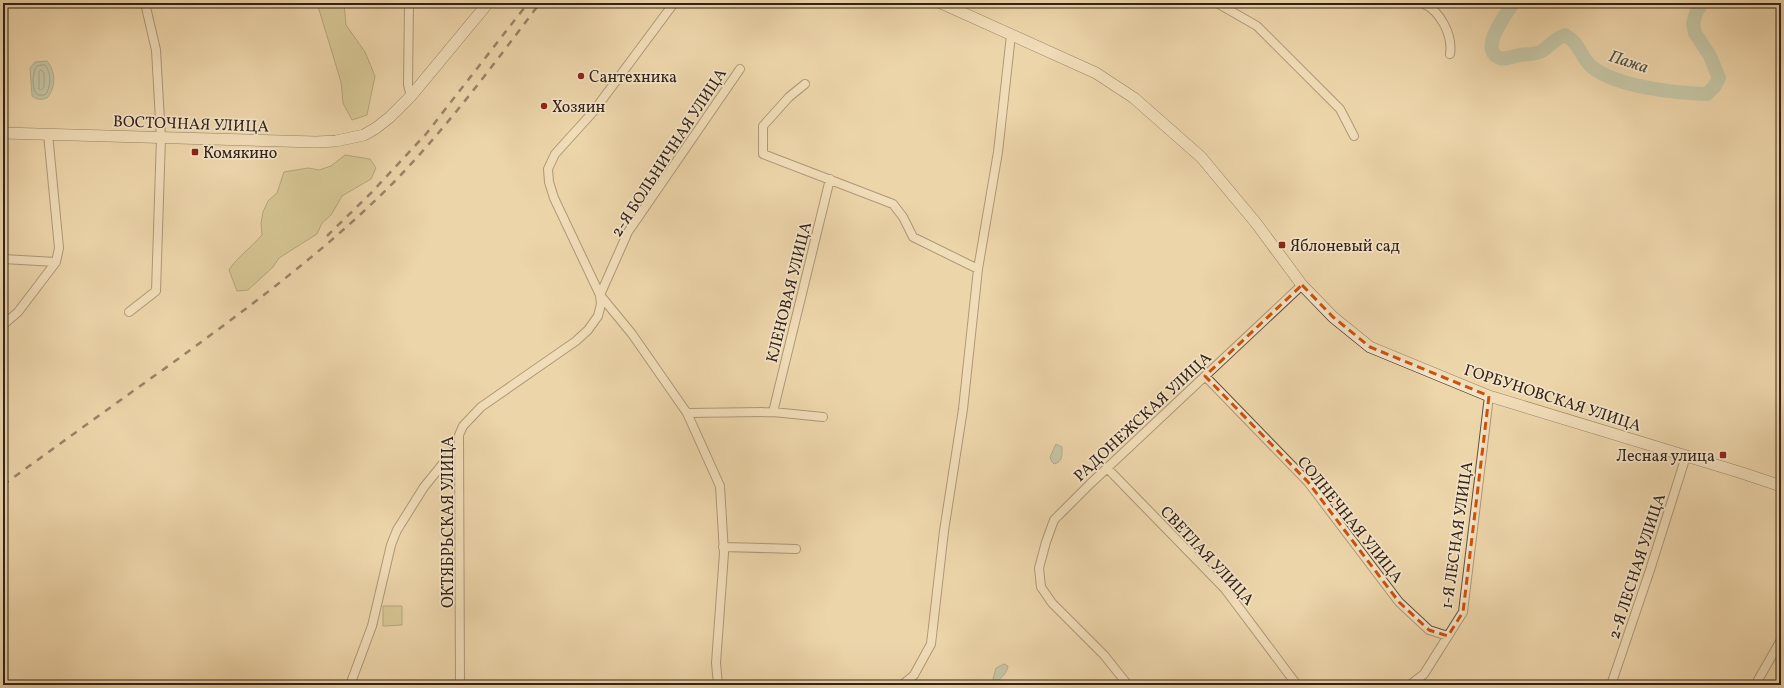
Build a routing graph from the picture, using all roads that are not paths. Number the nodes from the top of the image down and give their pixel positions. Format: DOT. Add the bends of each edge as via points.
graph roads {
  1 [pos="145,3"];
  2 [pos="409,3"];
  3 [pos="488,3"];
  4 [pos="674,3"];
  5 [pos="941,3"];
  6 [pos="1217,3"];
  7 [pos="1422,3"];
  8 [pos="1011,35"];
  9 [pos="1450,54"];
  10 [pos="740,69"];
  11 [pos="805,84"];
  12 [pos="411,96"];
  13 [pos="3,133"];
  14 [pos="48,134"];
  15 [pos="1354,136"];
  16 [pos="161,138"];
  17 [pos="830,179"];
  18 [pos="3,259"];
  19 [pos="56,262"];
  20 [pos="978,269"];
  21 [pos="1302,286"];
  22 [pos="600,295"];
  23 [pos="129,312"];
  24 [pos="3,325"];
  25 [pos="1205,376"];
  26 [pos="1489,396"];
  27 [pos="773,412"];
  28 [pos="687,413"];
  29 [pos="823,417"];
  30 [pos="458,445"];
  31 [pos="1686,456"];
  32 [pos="1107,468"];
  33 [pos="1781,486"];
  34 [pos="723,547"];
  35 [pos="796,549"];
  36 [pos="1448,636"];
  37 [pos="1781,640"];
  38 [pos="350,685"];
  39 [pos="460,685"];
  40 [pos="718,685"];
  41 [pos="902,685"];
  42 [pos="1128,685"];
  43 [pos="1297,685"];
  44 [pos="1410,685"];
  45 [pos="1611,685"];
  46 [pos="1761,685"];
  1 -- 16 [label="street" via="156,50"];
  2 -- 12 [label="street" via="408,85"];
  3 -- 12 [label="main road, ВОСТОЧНАЯ УЛИЦА"];
  4 -- 22 [label="street" via="593,112 550,162 548,174 556,203"];
  5 -- 8 [label="main road, ГОРБУНОВСКАЯ УЛИЦА"];
  6 -- 15 [label="street" via="1257,26 1340,109"];
  7 -- 9 [label="street" via="1441,19 1451,46"];
  8 -- 20 [label="street" via="998,152"];
  8 -- 21 [label="main road, ГОРБУНОВСКАЯ УЛИЦА" via="1096,73 1134,98 1201,157 1256,223"];
  10 -- 22 [label="street, 2-Я БОЛЬНИЧНАЯ УЛИЦА" via="628,232"];
  11 -- 17 [label="street" via="789,97 763,126 763,154"];
  12 -- 16 [label="main road, ВОСТОЧНАЯ УЛИЦА" via="376,128 351,138 316,142"];
  13 -- 14 [label="main road, ВОСТОЧНАЯ УЛИЦА"];
  14 -- 16 [label="main road, ВОСТОЧНАЯ УЛИЦА"];
  14 -- 19 [label="street" via="60,248"];
  16 -- 23 [label="street" via="156,290"];
  17 -- 20 [label="street" via="893,204 904,217 913,237"];
  17 -- 27 [label="street, КЛЕНОВАЯ УЛИЦА"];
  18 -- 19 [label="street"];
  19 -- 24 [label="street" via="18,312"];
  20 -- 41 [label="street" via="963,409 944,531 931,644 914,675"];
  21 -- 25 [label="street, РАДОНЕЖСКАЯ УЛИЦА"];
  21 -- 26 [label="main road, ГОРБУНОВСКАЯ УЛИЦА" via="1333,317 1370,347"];
  22 -- 28 [label="street" via="632,334"];
  22 -- 30 [label="street, ОКТЯБРЬСКАЯ УЛИЦА" via="600,310 594,324 576,341 481,407 463,426"];
  25 -- 32 [label="street, РАДОНЕЖСКАЯ УЛИЦА"];
  25 -- 36 [label="street, СОЛНЕЧНАЯ УЛИЦА" via="1308,482 1399,602 1429,630"];
  26 -- 31 [label="main road, ГОРБУНОВСКАЯ УЛИЦА"];
  26 -- 36 [label="street, 1-Я ЛЕСНАЯ УЛИЦА" via="1463,612"];
  27 -- 28 [label="street"];
  27 -- 29 [label="street"];
  28 -- 34 [label="street" via="720,486"];
  30 -- 38 [label="street" via="424,487 390,545 372,626"];
  30 -- 39 [label="street, ОКТЯБРЬСКАЯ УЛИЦА"];
  31 -- 33 [label="main road, ГОРБУНОВСКАЯ УЛИЦА"];
  31 -- 45 [label="street, 2-Я ЛЕСНАЯ УЛИЦА"];
  32 -- 42 [label="street, РАДОНЕЖСКАЯ УЛИЦА" via="1054,520 1039,568 1041,587 1052,603 1104,655"];
  32 -- 43 [label="street, СВЕТЛАЯ УЛИЦА" via="1225,589"];
  34 -- 35 [label="street"];
  34 -- 40 [label="street" via="716,663"];
  36 -- 44 [label="street, 1-Я ЛЕСНАЯ УЛИЦА" via="1424,674"];
  37 -- 46 [label="street" via="1758,680"];
}
